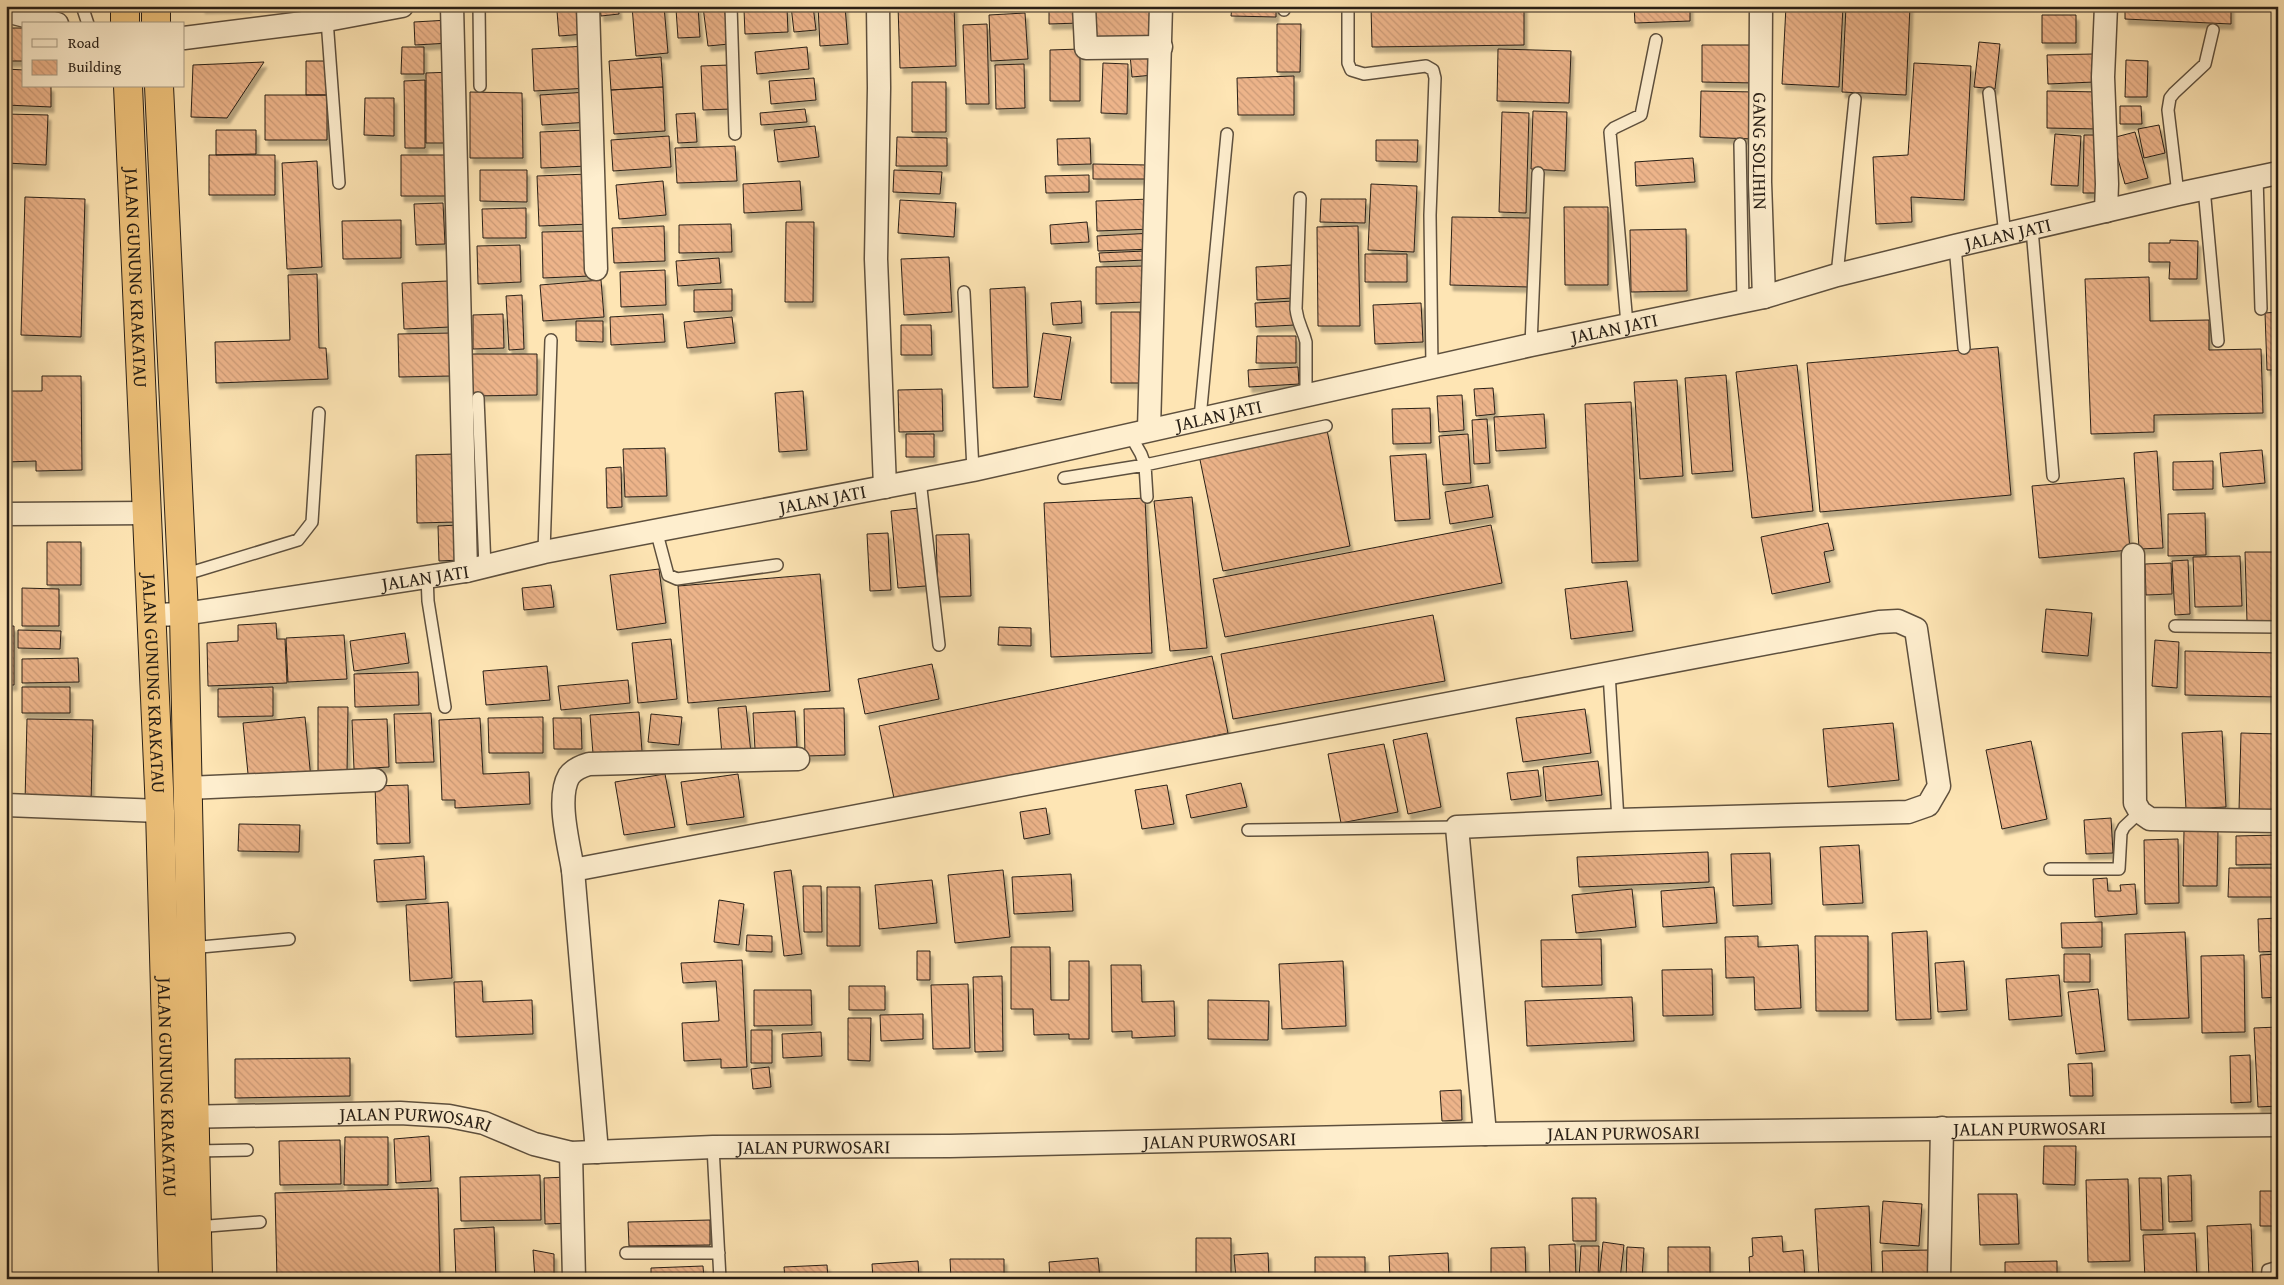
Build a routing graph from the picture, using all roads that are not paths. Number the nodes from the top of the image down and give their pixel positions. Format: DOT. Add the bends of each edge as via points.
graph roads {
  1 [pos="82,6"];
  2 [pos="125,6"];
  3 [pos="156,6"];
  4 [pos="401,6"];
  5 [pos="452,6"];
  6 [pos="479,6"];
  7 [pos="588,6"];
  8 [pos="730,6"];
  9 [pos="878,6"];
  10 [pos="1084,6"];
  11 [pos="1161,6"];
  12 [pos="1348,6"];
  13 [pos="1761,6"];
  14 [pos="2106,6"];
  15 [pos="6,10"];
  16 [pos="326,13"];
  17 [pos="50,22"];
  18 [pos="87,22"];
  19 [pos="126,22"];
  20 [pos="156,22"];
  21 [pos="2213,30"];
  22 [pos="185,38"];
  23 [pos="1656,40"];
  24 [pos="1161,47"];
  25 [pos="480,86"];
  26 [pos="128,88"];
  27 [pos="159,88"];
  28 [pos="1989,93"];
  29 [pos="1855,99"];
  30 [pos="735,134"];
  31 [pos="1227,134"];
  32 [pos="1740,144"];
  33 [pos="1538,173"];
  34 [pos="2267,175"];
  35 [pos="339,183"];
  36 [pos="2204,188"];
  37 [pos="2178,194"];
  38 [pos="1300,198"];
  39 [pos="2106,211"];
  40 [pos="2032,229"];
  41 [pos="2006,235"];
  42 [pos="1955,246"];
  43 [pos="596,269"];
  44 [pos="1837,276"];
  45 [pos="964,292"];
  46 [pos="1754,299"];
  47 [pos="2261,309"];
  48 [pos="1627,324"];
  49 [pos="551,340"];
  50 [pos="2218,341"];
  51 [pos="1531,345"];
  52 [pos="1964,348"];
  53 [pos="1432,368"];
  54 [pos="1306,395"];
  55 [pos="478,398"];
  56 [pos="318,412"];
  57 [pos="1200,418"];
  58 [pos="1326,426"];
  59 [pos="1139,431"];
  60 [pos="1145,465"];
  61 [pos="973,470"];
  62 [pos="2053,476"];
  63 [pos="1064,478"];
  64 [pos="920,480"];
  65 [pos="885,487"];
  66 [pos="1147,496"];
  67 [pos="148,513"];
  68 [pos="6,514"];
  69 [pos="656,530"];
  70 [pos="544,552"];
  71 [pos="2133,556"];
  72 [pos="778,566"];
  73 [pos="476,569"];
  74 [pos="182,575"];
  75 [pos="427,575"];
  76 [pos="184,614"];
  77 [pos="152,615"];
  78 [pos="2175,626"];
  79 [pos="2278,627"];
  80 [pos="939,645"];
  81 [pos="1609,673"];
  82 [pos="444,707"];
  83 [pos="798,758"];
  84 [pos="375,780"];
  85 [pos="187,788"];
  86 [pos="6,806"];
  87 [pos="160,811"];
  88 [pos="2140,812"];
  89 [pos="1618,820"];
  90 [pos="2278,821"];
  91 [pos="1457,827"];
  92 [pos="1248,830"];
  93 [pos="2050,869"];
  94 [pos="573,870"];
  95 [pos="289,939"];
  96 [pos="190,948"];
  97 [pos="181,1117"];
  98 [pos="2278,1124"];
  99 [pos="1942,1128"];
  100 [pos="1485,1134"];
  101 [pos="712,1147"];
  102 [pos="247,1150"];
  103 [pos="182,1151"];
  104 [pos="597,1152"];
  105 [pos="571,1153"];
  106 [pos="260,1222"];
  107 [pos="196,1227"];
  108 [pos="626,1253"];
  109 [pos="719,1253"];
  110 [pos="2278,1267"];
  111 [pos="173,1279"];
  112 [pos="198,1279"];
  113 [pos="574,1279"];
  114 [pos="720,1279"];
  115 [pos="1939,1279"];
  116 [pos="2267,1279"];
  1 -- 18 [label="lane"];
  2 -- 19 [label="highway"];
  3 -- 20 [label="highway"];
  4 -- 16 [label="street"];
  5 -- 73 [label="street"];
  6 -- 25 [label="lane"];
  7 -- 43 [label="street"];
  8 -- 30 [label="lane"];
  9 -- 65 [label="street" via="876,259"];
  10 -- 24 [label="street" via="1086,48"];
  11 -- 24 [label="street"];
  12 -- 53 [label="lane" via="1348,63 1351,70 1364,74 1426,66 1433,70 1435,78 1430,215"];
  13 -- 46 [label="street, GANG SOLIHIN" via="1760,182"];
  14 -- 39 [label="street" via="2103,77"];
  15 -- 17 [label="street"];
  16 -- 22 [label="street"];
  16 -- 35 [label="lane"];
  21 -- 37 [label="lane" via="2205,64 2170,98 2168,110"];
  23 -- 48 [label="lane" via="1641,115 1610,132"];
  24 -- 59 [label="street"];
  26 -- 67 [label="highway, JALAN GUNUNG KRAKATAU"];
  27 -- 74 [label="highway, JALAN GUNUNG KRAKATAU"];
  28 -- 41 [label="lane"];
  29 -- 44 [label="lane"];
  31 -- 57 [label="lane"];
  32 -- 46 [label="lane"];
  33 -- 51 [label="lane"];
  34 -- 36 [label="street, JALAN JATI"];
  34 -- 47 [label="lane"];
  36 -- 37 [label="street, JALAN JATI"];
  36 -- 50 [label="lane"];
  37 -- 39 [label="street, JALAN JATI"];
  38 -- 54 [label="lane" via="1296,309 1306,342"];
  39 -- 40 [label="street, JALAN JATI"];
  40 -- 41 [label="street, JALAN JATI"];
  40 -- 62 [label="lane"];
  41 -- 42 [label="street, JALAN JATI"];
  42 -- 44 [label="street, JALAN JATI"];
  42 -- 52 [label="lane"];
  44 -- 46 [label="street, JALAN JATI"];
  45 -- 61 [label="lane"];
  46 -- 48 [label="street, JALAN JATI"];
  48 -- 51 [label="street, JALAN JATI"];
  49 -- 70 [label="lane"];
  51 -- 53 [label="street, JALAN JATI"];
  53 -- 54 [label="street, JALAN JATI"];
  54 -- 57 [label="street, JALAN JATI"];
  55 -- 73 [label="lane"];
  56 -- 74 [label="lane" via="312,522 306,532 298,540"];
  57 -- 59 [label="street, JALAN JATI"];
  58 -- 60 [label="lane"];
  59 -- 60 [label="lane"];
  59 -- 61 [label="street, JALAN JATI"];
  60 -- 63 [label="lane"];
  60 -- 66 [label="lane"];
  61 -- 64 [label="street, JALAN JATI"];
  64 -- 65 [label="street, JALAN JATI"];
  64 -- 80 [label="lane"];
  65 -- 69 [label="street, JALAN JATI"];
  67 -- 68 [label="street"];
  67 -- 77 [label="highway, JALAN GUNUNG KRAKATAU"];
  69 -- 70 [label="street, JALAN JATI"];
  69 -- 72 [label="lane" via="668,575 678,579"];
  70 -- 73 [label="street, JALAN JATI"];
  71 -- 88 [label="street" via="2135,803"];
  73 -- 75 [label="street, JALAN JATI"];
  74 -- 76 [label="highway, JALAN GUNUNG KRAKATAU"];
  75 -- 76 [label="street, JALAN JATI"];
  75 -- 82 [label="lane"];
  76 -- 77 [label="street, JALAN JATI"];
  76 -- 85 [label="highway, JALAN GUNUNG KRAKATAU"];
  77 -- 87 [label="highway, JALAN GUNUNG KRAKATAU"];
  78 -- 79 [label="lane"];
  81 -- 89 [label="lane"];
  81 -- 89 [label="street" via="1898,620 1916,629 1940,786 1928,805 1908,812"];
  81 -- 94 [label="street"];
  83 -- 94 [label="street" via="589,764 579,767 565,785 563,803"];
  84 -- 85 [label="street"];
  85 -- 96 [label="highway, JALAN GUNUNG KRAKATAU"];
  86 -- 87 [label="street"];
  87 -- 97 [label="highway, JALAN GUNUNG KRAKATAU"];
  88 -- 90 [label="street" via="2150,819"];
  88 -- 93 [label="lane" via="2121,833 2119,869"];
  89 -- 91 [label="street"];
  91 -- 92 [label="lane"];
  91 -- 100 [label="street"];
  94 -- 104 [label="street"];
  95 -- 96 [label="lane"];
  96 -- 97 [label="highway, JALAN GUNUNG KRAKATAU"];
  97 -- 103 [label="highway, JALAN GUNUNG KRAKATAU"];
  97 -- 105 [label="street, JALAN PURWOSARI" via="400,1113 450,1116 484,1123 534,1144"];
  98 -- 99 [label="street, JALAN PURWOSARI"];
  99 -- 100 [label="street, JALAN PURWOSARI"];
  99 -- 115 [label="street"];
  100 -- 101 [label="street, JALAN PURWOSARI" via="950,1146"];
  101 -- 104 [label="street, JALAN PURWOSARI"];
  101 -- 109 [label="lane"];
  102 -- 103 [label="lane"];
  103 -- 107 [label="highway, JALAN GUNUNG KRAKATAU"];
  103 -- 111 [label="highway, JALAN GUNUNG KRAKATAU"];
  104 -- 105 [label="street, JALAN PURWOSARI"];
  105 -- 113 [label="street"];
  106 -- 107 [label="lane"];
  107 -- 112 [label="highway, JALAN GUNUNG KRAKATAU"];
  108 -- 109 [label="lane"];
  109 -- 114 [label="lane"];
  110 -- 116 [label="lane" via="2268,1270"];
}
